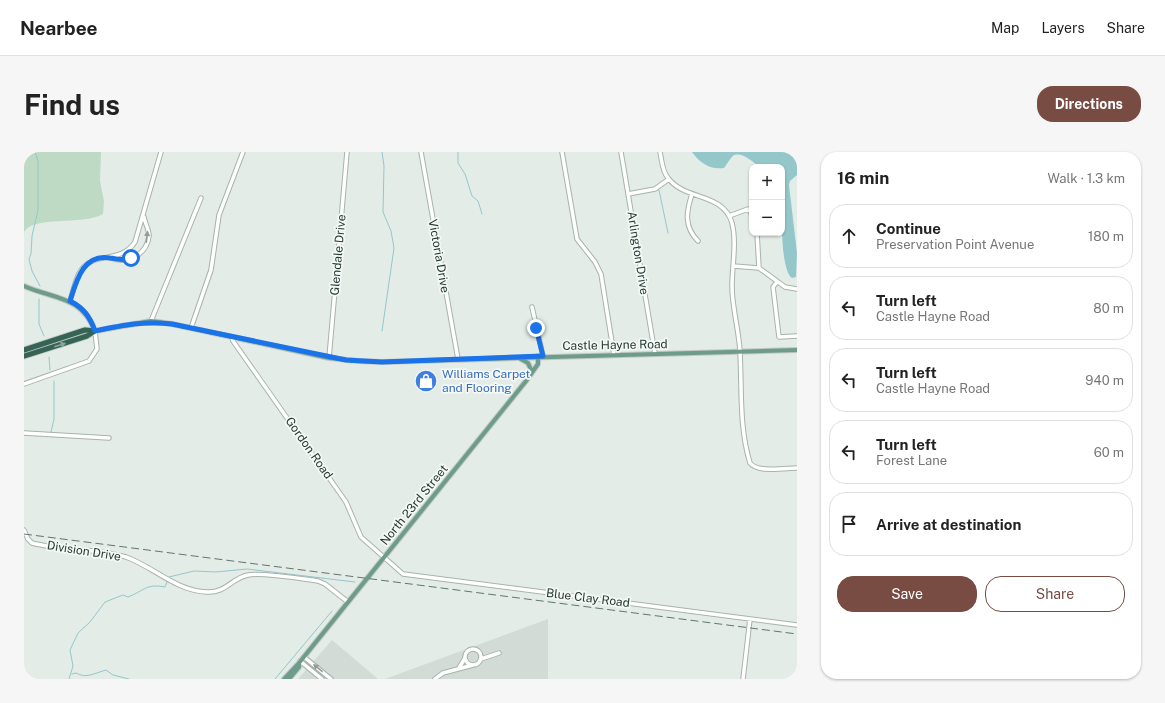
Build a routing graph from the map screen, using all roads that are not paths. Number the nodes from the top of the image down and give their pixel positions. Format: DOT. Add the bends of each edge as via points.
graph roads {
  1 [pos="162,152"];
  2 [pos="243,152"];
  3 [pos="347,152"];
  4 [pos="421,152"];
  5 [pos="562,152"];
  6 [pos="621,152"];
  7 [pos="660,152"];
  8 [pos="669,179"];
  9 [pos="628,194"];
  10 [pos="692,194"];
  11 [pos="201,198"];
  12 [pos="749,210"];
  13 [pos="144,215"];
  14 [pos="729,216"];
  15 [pos="757,236"];
  16 [pos="698,241"];
  17 [pos="111,258"];
  18 [pos="733,266"];
  19 [pos="758,268"];
  20 [pos="777,282"];
  21 [pos="24,286"];
  22 [pos="797,288"];
  23 [pos="70,301"];
  24 [pos="532,307"];
  25 [pos="151,321"];
  26 [pos="191,328"];
  27 [pos="95,331"];
  28 [pos="797,336"];
  29 [pos="232,337"];
  30 [pos="24,350"];
  31 [pos="797,350"];
  32 [pos="740,352"];
  33 [pos="655,354"];
  34 [pos="614,355"];
  35 [pos="24,356"];
  36 [pos="541,356"];
  37 [pos="517,357"];
  38 [pos="328,358"];
  39 [pos="458,359"];
  40 [pos="530,376"];
  41 [pos="24,384"];
  42 [pos="24,433"];
  43 [pos="109,438"];
  44 [pos="797,468"];
  45 [pos="24,530"];
  46 [pos="384,558"];
  47 [pos="348,602"];
  48 [pos="750,619"];
  49 [pos="797,625"];
  50 [pos="499,653"];
  51 [pos="304,657"];
  52 [pos="465,658"];
  53 [pos="481,659"];
  54 [pos="300,662"];
  55 [pos="473,665"];
  56 [pos="459,668"];
  57 [pos="284,679"];
  58 [pos="289,679"];
  59 [pos="322,679"];
  60 [pos="331,679"];
  61 [pos="435,679"];
  62 [pos="743,679"];
  1 -- 13 [label="street"];
  2 -- 26 [label="street" via="219,215 211,270"];
  3 -- 38 [label="street, Glendale Drive"];
  4 -- 39 [label="street, Victoria Drive"];
  5 -- 34 [label="street" via="577,239 601,274"];
  6 -- 9 [label="street, Arlington Drive"];
  7 -- 8 [label="street"];
  8 -- 9 [label="street" via="655,188"];
  8 -- 10 [label="street" via="681,190"];
  9 -- 33 [label="street, Arlington Drive"];
  10 -- 14 [label="street" via="721,206"];
  10 -- 16 [label="street" via="687,208 687,220 691,234"];
  11 -- 25 [label="street"];
  12 -- 14 [label="street"];
  13 -- 17 [label="street" via="137,239 132,246 125,253"];
  17 -- 13 [label="street, one-way" via="125,260 138,255 145,248 149,235"];
  14 -- 18 [label="street" via="734,239"];
  15 -- 19 [label="street"];
  17 -- 23 [label="street" via="96,259 82,268"];
  18 -- 19 [label="street"];
  18 -- 32 [label="street" via="733,305"];
  19 -- 20 [label="street"];
  20 -- 22 [label="street" via="785,287"];
  20 -- 28 [label="street" via="773,287 779,337"];
  21 -- 23 [label="main road"];
  23 -- 27 [label="main road" via="88,316"];
  24 -- 36 [label="street"];
  25 -- 26 [label="main road, Castle Hayne Road"];
  25 -- 27 [label="main road, Castle Hayne Road"];
  26 -- 29 [label="main road, Castle Hayne Road"];
  27 -- 30 [label="highway" via="85,330"];
  35 -- 27 [label="highway, one-way" via="87,336"];
  27 -- 41 [label="street" via="97,349 89,361"];
  29 -- 38 [label="main road, Castle Hayne Road"];
  29 -- 46 [label="street, Gordon Road" via="346,502 361,536"];
  31 -- 32 [label="main road, Castle Hayne Road"];
  32 -- 33 [label="main road, Castle Hayne Road"];
  32 -- 44 [label="street" via="741,414 750,463 755,468"];
  33 -- 34 [label="main road, Castle Hayne Road"];
  34 -- 36 [label="main road, Castle Hayne Road"];
  36 -- 37 [label="main road, Castle Hayne Road"];
  36 -- 40 [label="main road, North 23rd Street"];
  37 -- 39 [label="main road, Castle Hayne Road"];
  37 -- 40 [label="main road" via="530,366"];
  38 -- 39 [label="main road, Castle Hayne Road" via="367,362"];
  40 -- 46 [label="main road, North 23rd Street"];
  42 -- 43 [label="street"];
  45 -- 47 [label="street, Division Drive" via="32,542 127,558 196,591 220,591 242,577 255,575 318,581"];
  46 -- 47 [label="main road, North 23rd Street"];
  46 -- 48 [label="street, Blue Clay Road" via="400,572 411,576"];
  47 -- 51 [label="main road, North 23rd Street"];
  48 -- 49 [label="street, Blue Clay Road"];
  48 -- 62 [label="street"];
  50 -- 53 [label="street"];
  51 -- 54 [label="main road, North 23rd Street"];
  60 -- 51 [label="street, one-way"];
  52 -- 53 [label="street" via="472,649 479,651"];
  52 -- 55 [label="street"];
  52 -- 56 [label="street"];
  53 -- 55 [label="street"];
  54 -- 57 [label="main road, North 23rd Street"];
  54 -- 58 [label="main road, North 23rd Street"];
  54 -- 59 [label="street"];
  55 -- 56 [label="street"];
  56 -- 61 [label="street" via="443,673"];
}
